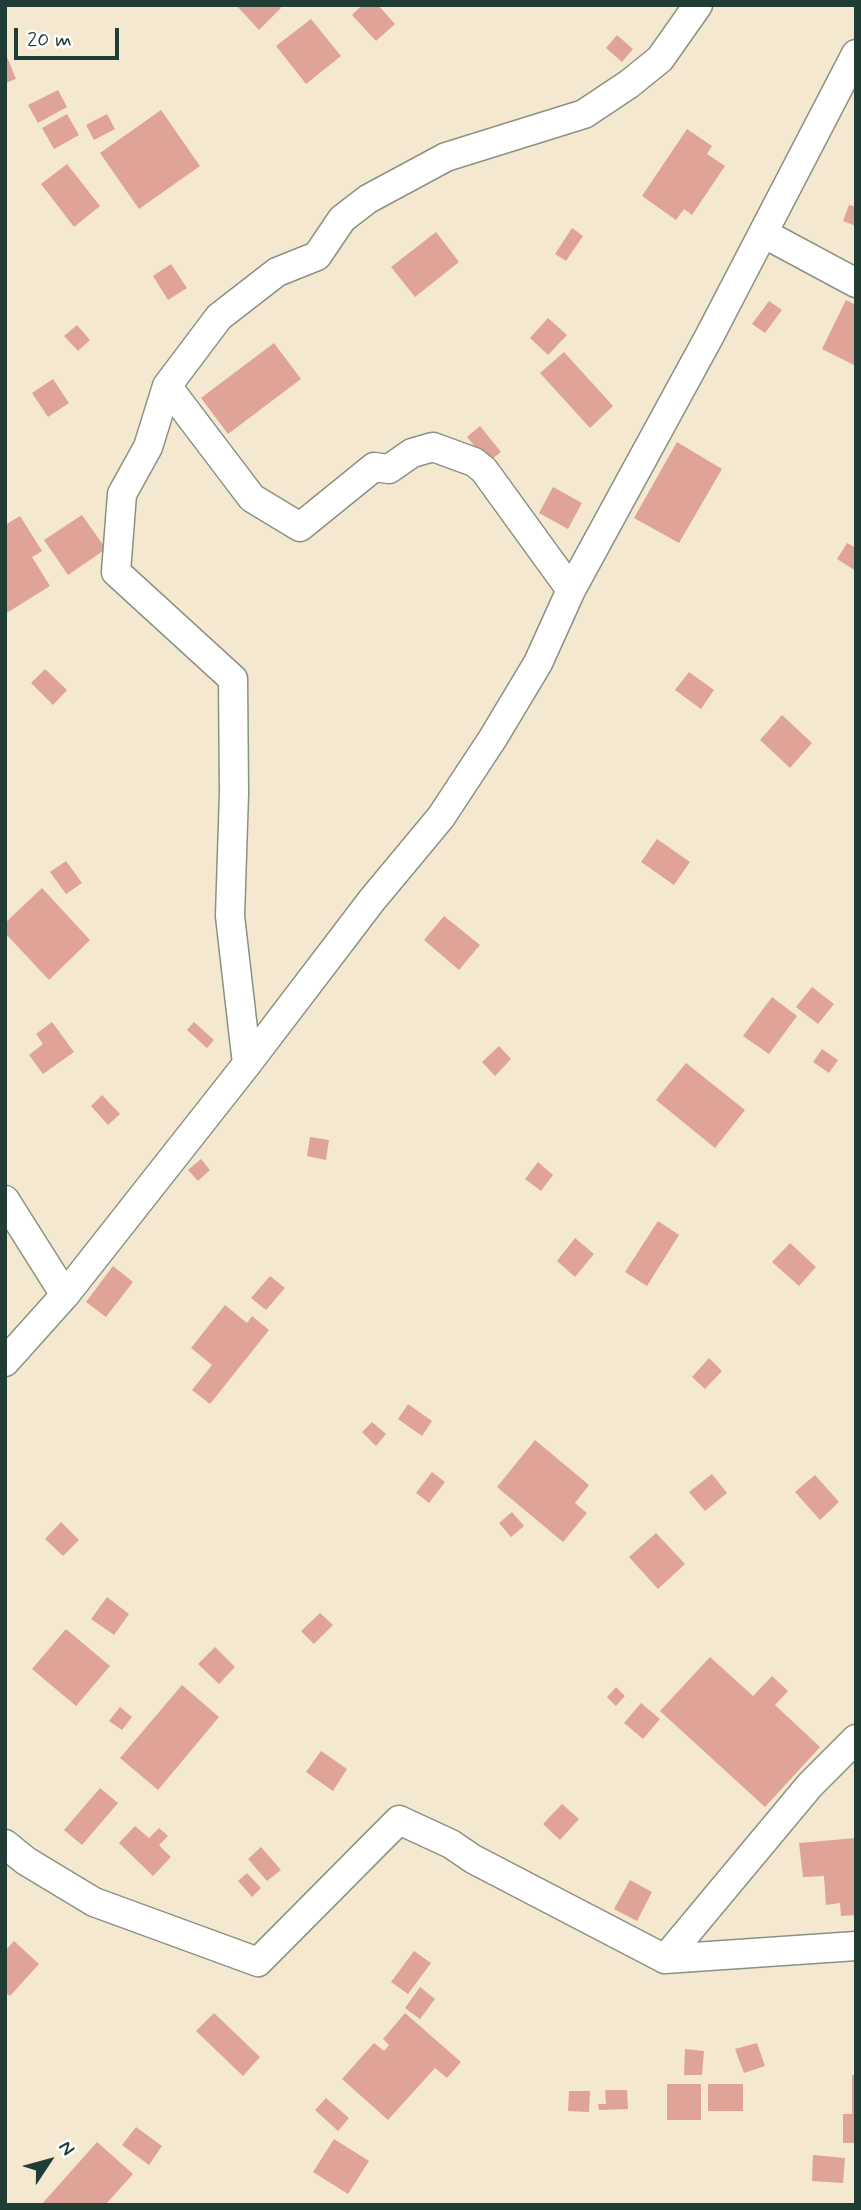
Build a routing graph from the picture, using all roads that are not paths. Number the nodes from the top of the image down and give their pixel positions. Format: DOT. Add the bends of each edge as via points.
graph roads {
  1 [pos="698,5"];
  2 [pos="856,54"];
  3 [pos="764,233"];
  4 [pos="856,284"];
  5 [pos="167,387"];
  6 [pos="571,590"];
  7 [pos="247,1064"];
  8 [pos="5,1200"];
  9 [pos="65,1295"];
  10 [pos="5,1362"];
  11 [pos="856,1739"];
  12 [pos="5,1844"];
  13 [pos="856,1946"];
  14 [pos="665,1959"];
  1 -- 5 [label="street" via="660,58 584,114 446,157 368,199 342,219 317,256 277,272 219,317"];
  2 -- 3 [label="street"];
  3 -- 4 [label="street"];
  3 -- 6 [label="street"];
  5 -- 6 [label="street" via="252,498 300,527 374,467 388,469 412,453 433,447 474,462"];
  5 -- 7 [label="street" via="148,447 122,495 116,572 233,679 230,916"];
  6 -- 7 [label="street" via="538,663 441,817"];
  7 -- 9 [label="street"];
  8 -- 9 [label="street"];
  9 -- 10 [label="street"];
  11 -- 14 [label="street" via="810,1785"];
  12 -- 14 [label="street" via="94,1902 258,1962 399,1820"];
  13 -- 14 [label="street"];
}
